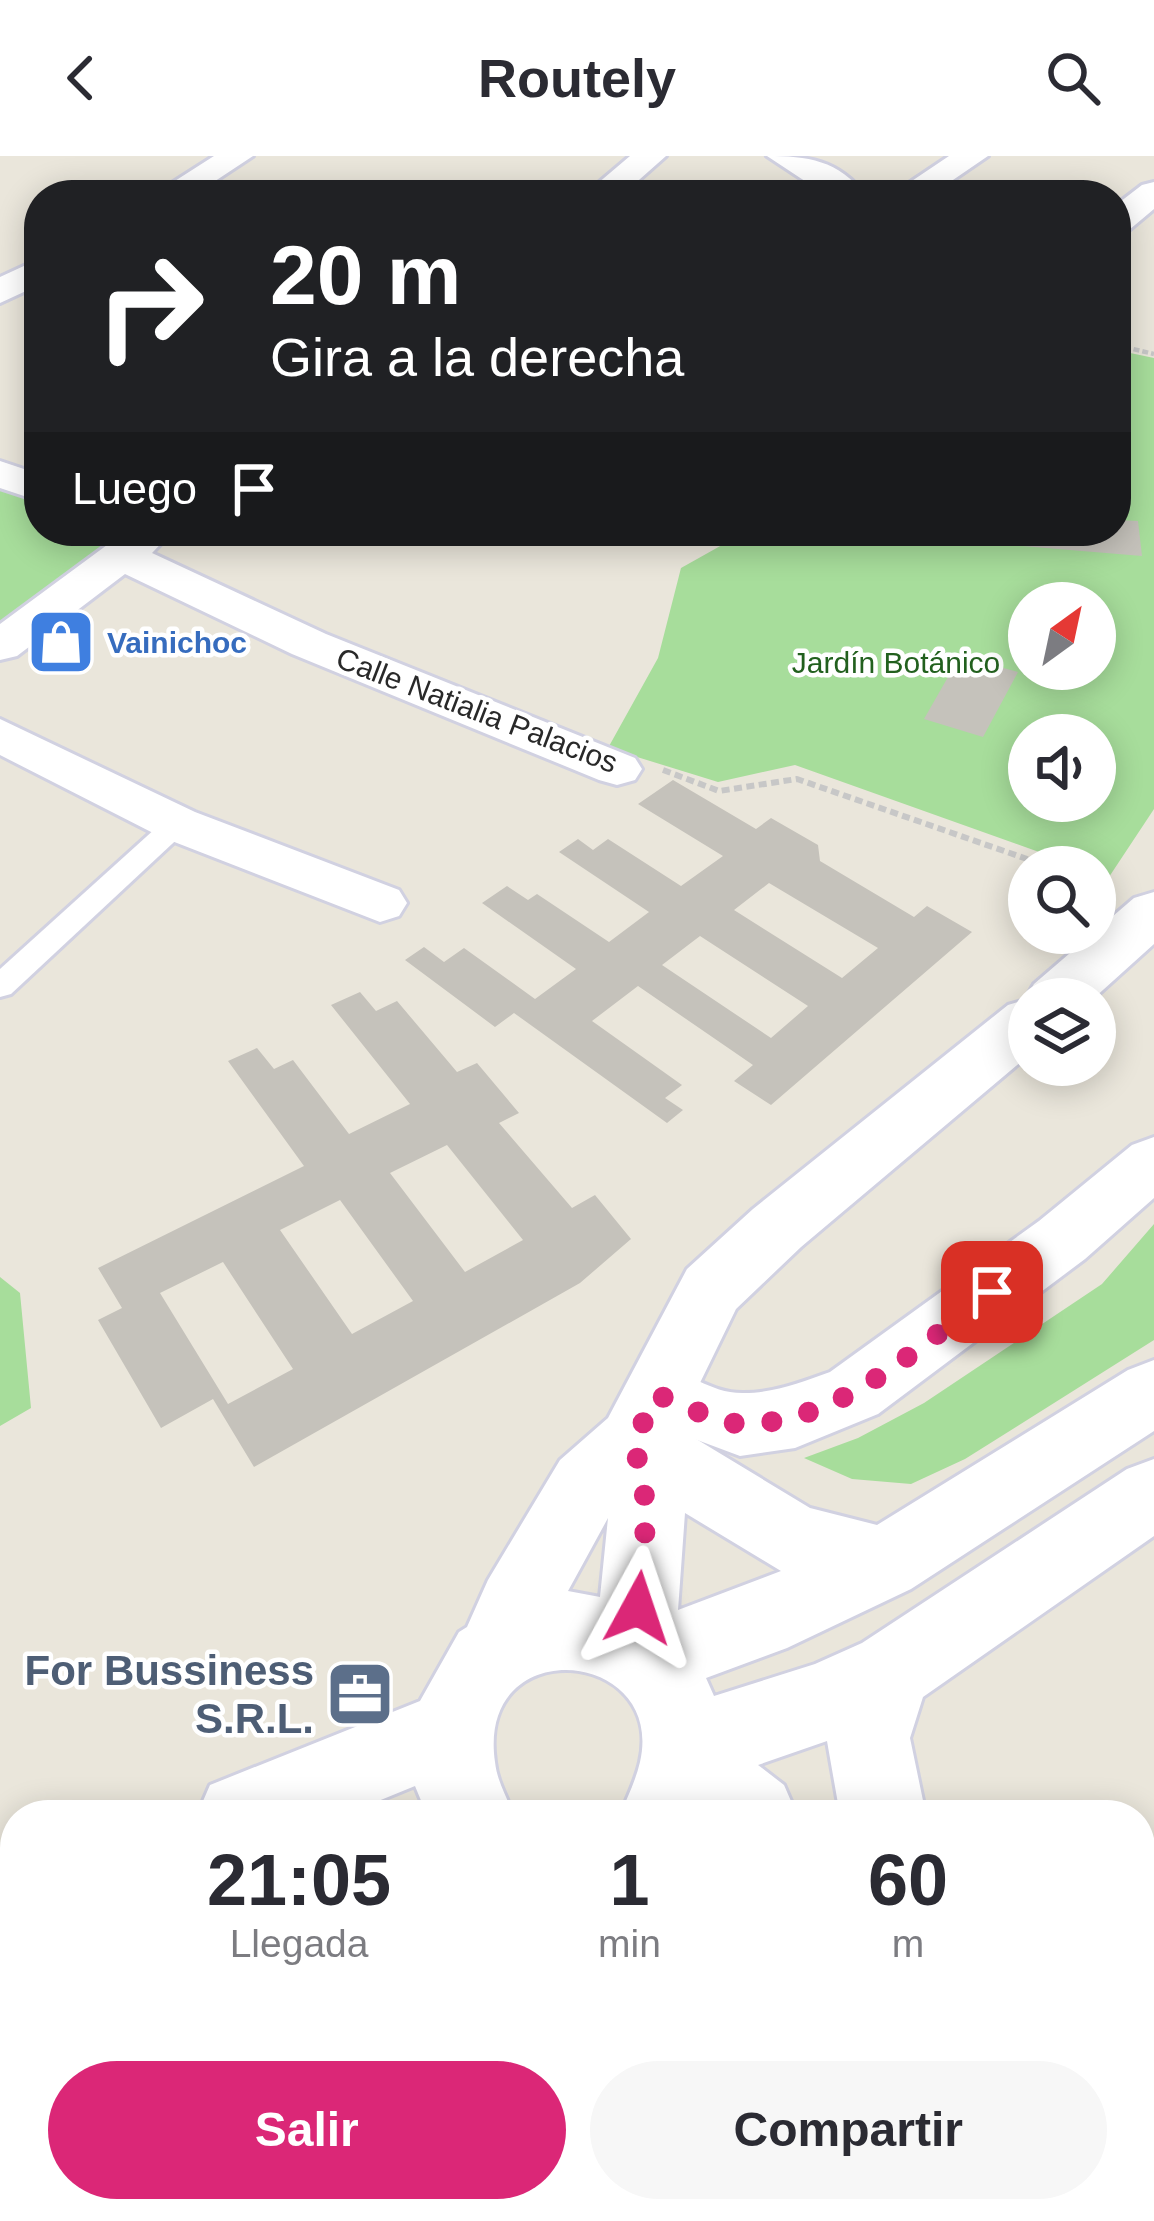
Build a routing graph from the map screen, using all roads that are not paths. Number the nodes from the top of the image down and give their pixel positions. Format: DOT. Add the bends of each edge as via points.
graph roads {
  1 [pos="237,156"];
  2 [pos="650,156"];
  3 [pos="784,156"];
  4 [pos="972,156"];
  5 [pos="196,180"];
  6 [pos="620,180"];
  7 [pos="829,180"];
  8 [pos="933,180"];
  9 [pos="133,546"];
  10 [pos="142,546"];
  11 [pos="0,646"];
  12 [pos="0,735"];
  13 [pos="617,770"];
  14 [pos="177,824"];
  15 [pos="380,903"];
  16 [pos="1154,913"];
  17 [pos="1079,978"];
  18 [pos="0,986"];
  19 [pos="1008,1038"];
  20 [pos="1154,1162"];
  21 [pos="1154,1392"];
  22 [pos="646,1418"];
  23 [pos="1154,1493"];
  24 [pos="884,1563"];
  25 [pos="498,1649"];
  26 [pos="642,1653"];
  27 [pos="890,1670"];
  28 [pos="450,1730"];
  29 [pos="678,1775"];
  30 [pos="278,1800"];
  31 [pos="461,1800"];
  32 [pos="726,1800"];
  33 [pos="880,1800"];
  1 -- 5 [label="street"];
  2 -- 6 [label="street"];
  3 -- 7 [label="main road"];
  4 -- 8 [label="street"];
  9 -- 11 [label="street"];
  10 -- 13 [label="street, Calle Natialia Palacios" via="308,644"];
  12 -- 14 [label="street"];
  14 -- 15 [label="street"];
  14 -- 18 [label="lane"];
  16 -- 17 [label="main road"];
  19 -- 22 [label="main road" via="711,1289"];
  20 -- 22 [label="street" via="854,1393 795,1417 740,1425"];
  21 -- 24 [label="main road"];
  22 -- 24 [label="main road" via="794,1540"];
  22 -- 25 [label="main road" via="587,1484"];
  22 -- 26 [label="main road"];
  23 -- 27 [label="main road"];
  24 -- 26 [label="main road" via="759,1621"];
  25 -- 26 [label="main road" via="559,1627 592,1629"];
  25 -- 28 [label="main road" via="467,1684"];
  26 -- 29 [label="main road" via="675,1697"];
  27 -- 29 [label="main road"];
  27 -- 33 [label="main road" via="868,1738"];
  28 -- 30 [label="main road"];
  28 -- 31 [label="main road"];
  29 -- 32 [label="main road"];
}
